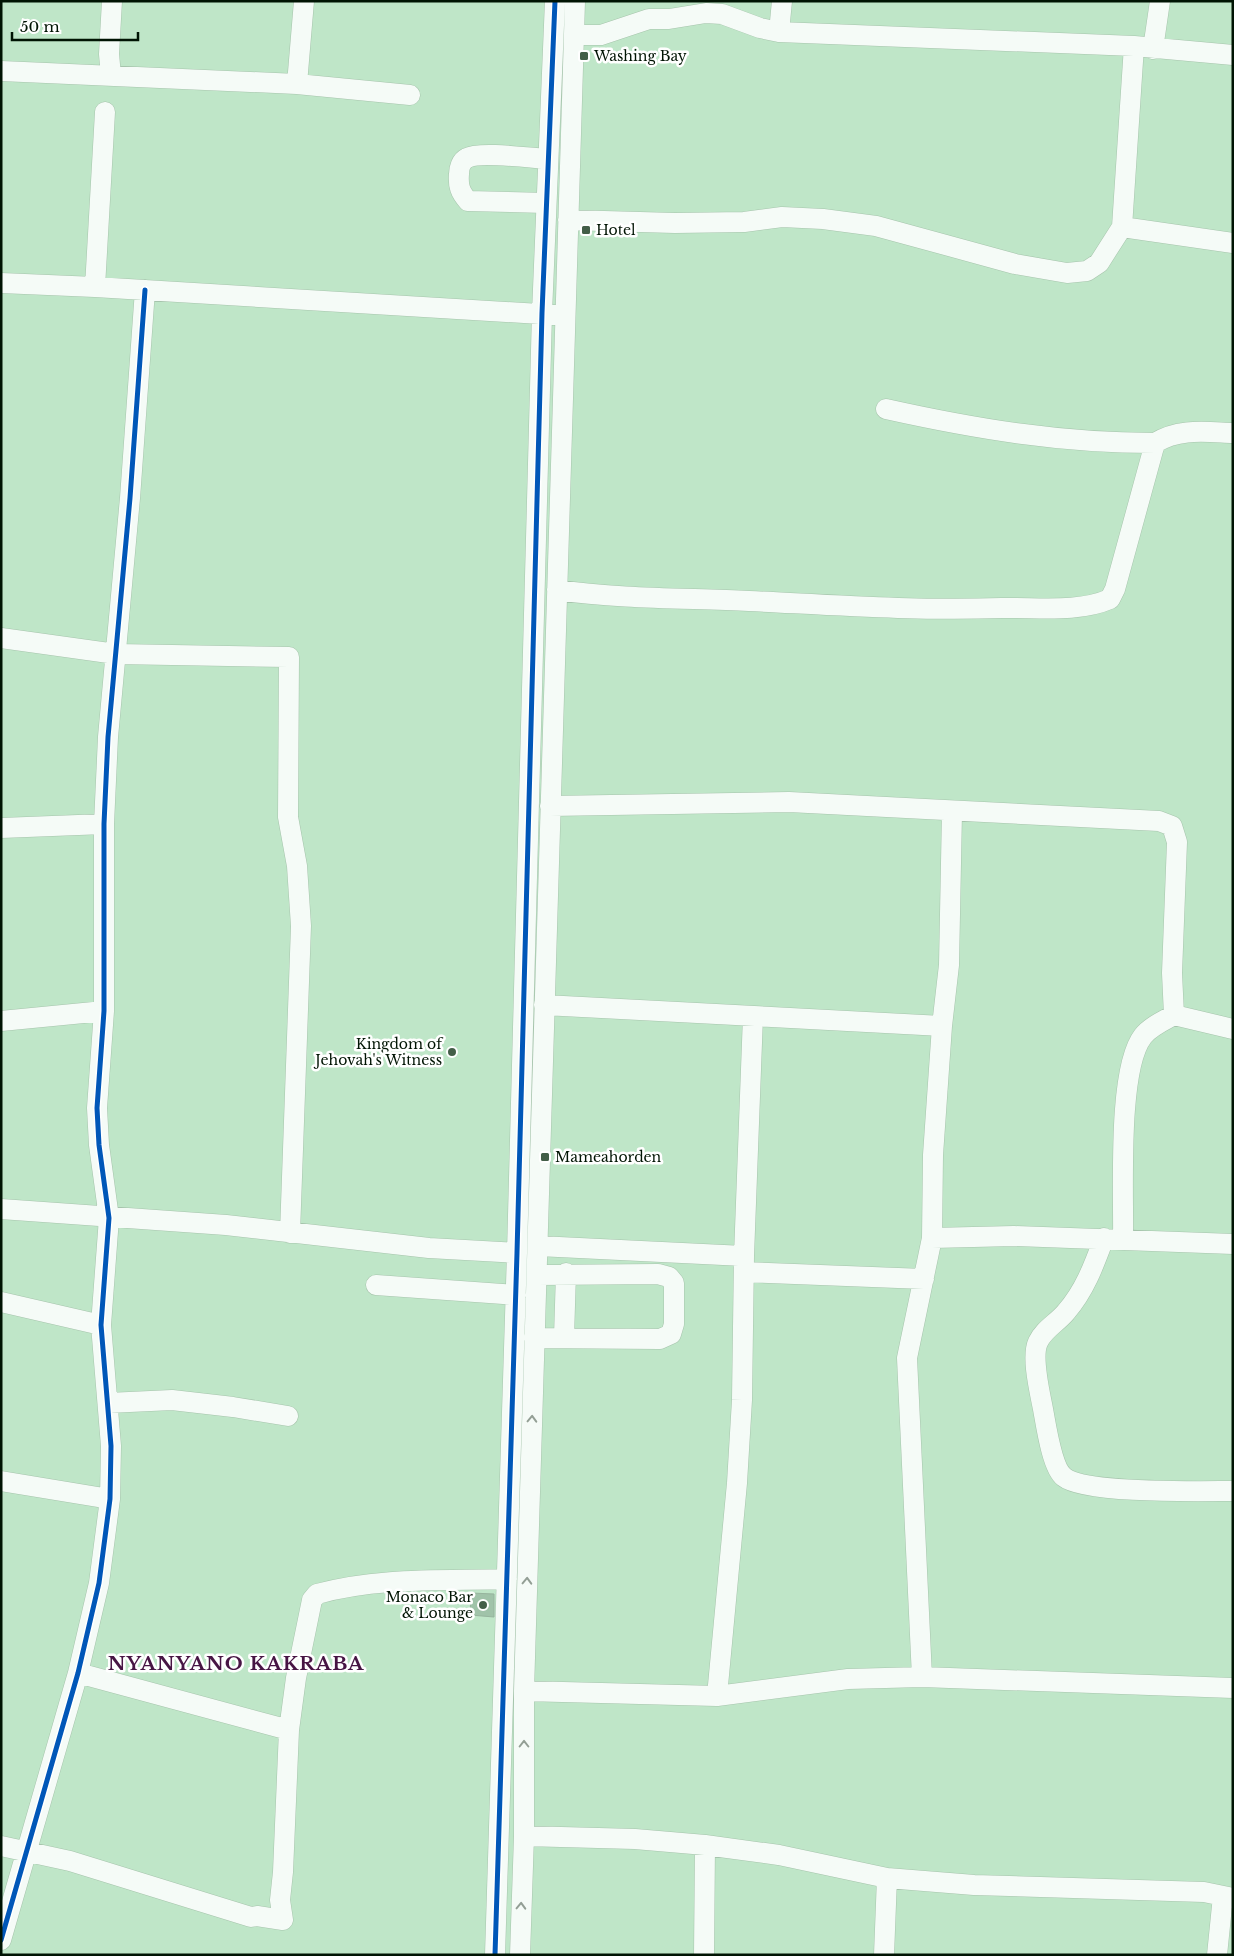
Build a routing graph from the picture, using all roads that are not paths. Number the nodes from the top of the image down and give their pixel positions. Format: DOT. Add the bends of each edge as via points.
graph roads {
  1 [pos="112,1"];
  2 [pos="304,1"];
  3 [pos="555,1"];
  4 [pos="575,1"];
  5 [pos="782,1"];
  6 [pos="1160,1"];
  7 [pos="779,32"];
  8 [pos="574,35"];
  9 [pos="1144,48"];
  10 [pos="1233,55"];
  11 [pos="1,71"];
  12 [pos="111,76"];
  13 [pos="297,84"];
  14 [pos="410,95"];
  15 [pos="105,112"];
  16 [pos="548,158"];
  17 [pos="546,204"];
  18 [pos="568,220"];
  19 [pos="1122,227"];
  20 [pos="1233,243"];
  21 [pos="1,284"];
  22 [pos="95,287"];
  23 [pos="145,290"];
  24 [pos="542,313"];
  25 [pos="566,316"];
  26 [pos="886,409"];
  27 [pos="1233,433"];
  28 [pos="1154,442"];
  29 [pos="557,590"];
  30 [pos="1,638"];
  31 [pos="116,654"];
  32 [pos="550,806"];
  33 [pos="952,812"];
  34 [pos="104,824"];
  35 [pos="1,828"];
  36 [pos="544,1005"];
  37 [pos="104,1011"];
  38 [pos="1174,1015"];
  39 [pos="753,1016"];
  40 [pos="1,1021"];
  41 [pos="942,1026"];
  42 [pos="1233,1028"];
  43 [pos="1,1209"];
  44 [pos="109,1218"];
  45 [pos="290,1233"];
  46 [pos="932,1238"];
  47 [pos="1113,1239"];
  48 [pos="1233,1244"];
  49 [pos="538,1246"];
  50 [pos="517,1253"];
  51 [pos="744,1264"];
  52 [pos="566,1273"];
  53 [pos="537,1274"];
  54 [pos="924,1279"];
  55 [pos="376,1285"];
  56 [pos="516,1295"];
  57 [pos="1,1302"];
  58 [pos="100,1325"];
  59 [pos="564,1337"];
  60 [pos="534,1338"];
  61 [pos="108,1403"];
  62 [pos="288,1416"];
  63 [pos="1,1481"];
  64 [pos="1233,1491"];
  65 [pos="110,1499"];
  66 [pos="507,1580"];
  67 [pos="78,1674"];
  68 [pos="922,1677"];
  69 [pos="1233,1688"];
  70 [pos="524,1691"];
  71 [pos="717,1696"];
  72 [pos="290,1730"];
  73 [pos="524,1836"];
  74 [pos="705,1845"];
  75 [pos="1,1846"];
  76 [pos="28,1853"];
  77 [pos="887,1878"];
  78 [pos="1228,1897"];
  79 [pos="1,1940"];
  80 [pos="495,1955"];
  81 [pos="520,1955"];
  82 [pos="704,1955"];
  83 [pos="884,1955"];
  84 [pos="1217,1955"];
  1 -- 12 [label="street"];
  2 -- 13 [label="street"];
  3 -- 16 [label="street"];
  4 -- 8 [label="street"];
  5 -- 7 [label="street"];
  6 -- 9 [label="street"];
  7 -- 8 [label="street" via="722,14 706,13 649,19 601,35"];
  7 -- 9 [label="street"];
  8 -- 18 [label="street"];
  9 -- 10 [label="street"];
  9 -- 19 [label="street"];
  11 -- 12 [label="street"];
  12 -- 13 [label="street"];
  13 -- 14 [label="street"];
  15 -- 22 [label="street"];
  16 -- 17 [label="street"];
  16 -- 17 [label="street" via="479,155 466,158 459,166 458,179 459,192 468,201"];
  17 -- 24 [label="street"];
  18 -- 19 [label="street" via="675,223 744,222 782,217 823,219 876,226 1015,264 1067,273 1087,271 1100,263"];
  18 -- 25 [label="street"];
  19 -- 20 [label="street"];
  21 -- 22 [label="street"];
  22 -- 23 [label="street"];
  23 -- 24 [label="street"];
  23 -- 31 [label="street"];
  24 -- 25 [label="street"];
  24 -- 50 [label="street"];
  25 -- 29 [label="street"];
  26 -- 28 [label="street" via="1019,435"];
  27 -- 28 [label="street" via="1183,432"];
  28 -- 29 [label="street" via="1115,590 1110,599 1100,603 1055,608 968,610 862,608 654,599"];
  29 -- 32 [label="street"];
  30 -- 31 [label="street"];
  31 -- 34 [label="street"];
  31 -- 45 [label="street" via="289,657 288,817 297,866 300,926"];
  32 -- 33 [label="street" via="789,802"];
  32 -- 36 [label="street"];
  33 -- 38 [label="street" via="1145,819 1172,826 1178,857 1172,937"];
  33 -- 41 [label="street" via="950,965"];
  34 -- 35 [label="street"];
  34 -- 37 [label="street"];
  36 -- 39 [label="street"];
  36 -- 49 [label="street"];
  37 -- 40 [label="street"];
  37 -- 44 [label="street" via="97,1108"];
  38 -- 42 [label="street"];
  38 -- 47 [label="street" via="1143,1035 1135,1049 1126,1104"];
  39 -- 41 [label="street"];
  39 -- 51 [label="street"];
  41 -- 46 [label="street" via="933,1155"];
  43 -- 44 [label="street"];
  44 -- 45 [label="street" via="226,1224"];
  44 -- 58 [label="street"];
  45 -- 50 [label="street" via="429,1248"];
  46 -- 47 [label="street"];
  46 -- 54 [label="street"];
  47 -- 48 [label="street"];
  47 -- 64 [label="street" via="1080,1294 1043,1333 1037,1344 1037,1372 1044,1418 1054,1459 1062,1476 1072,1482 1132,1490"];
  49 -- 51 [label="street"];
  49 -- 53 [label="street"];
  50 -- 56 [label="street"];
  51 -- 54 [label="street"];
  51 -- 71 [label="street" via="742,1400"];
  52 -- 53 [label="street"];
  52 -- 59 [label="street"];
  52 -- 59 [label="street" via="658,1274 669,1277 674,1283 674,1324 670,1334 660,1339"];
  53 -- 60 [label="street"];
  54 -- 68 [label="street" via="907,1358"];
  55 -- 56 [label="street"];
  56 -- 66 [label="street"];
  57 -- 58 [label="street"];
  58 -- 61 [label="street"];
  59 -- 60 [label="street"];
  70 -- 60 [label="street, one-way"];
  61 -- 62 [label="street" via="172,1400"];
  61 -- 65 [label="street"];
  63 -- 65 [label="street"];
  65 -- 67 [label="street" via="99,1583"];
  66 -- 72 [label="street" via="397,1582 317,1594 312,1600 296,1678"];
  66 -- 80 [label="street"];
  67 -- 72 [label="street"];
  67 -- 76 [label="street"];
  68 -- 69 [label="street"];
  68 -- 71 [label="street" via="848,1679"];
  70 -- 71 [label="street"];
  73 -- 70 [label="street, one-way"];
  72 -- 76 [label="street" via="280,1900 283,1920 251,1917 70,1861"];
  73 -- 74 [label="street" via="635,1839"];
  81 -- 73 [label="street, one-way"];
  74 -- 77 [label="street" via="779,1855"];
  74 -- 82 [label="street"];
  75 -- 76 [label="street"];
  76 -- 79 [label="street"];
  77 -- 78 [label="street" via="974,1886 1181,1891"];
  77 -- 83 [label="street"];
  78 -- 84 [label="street"];
}
